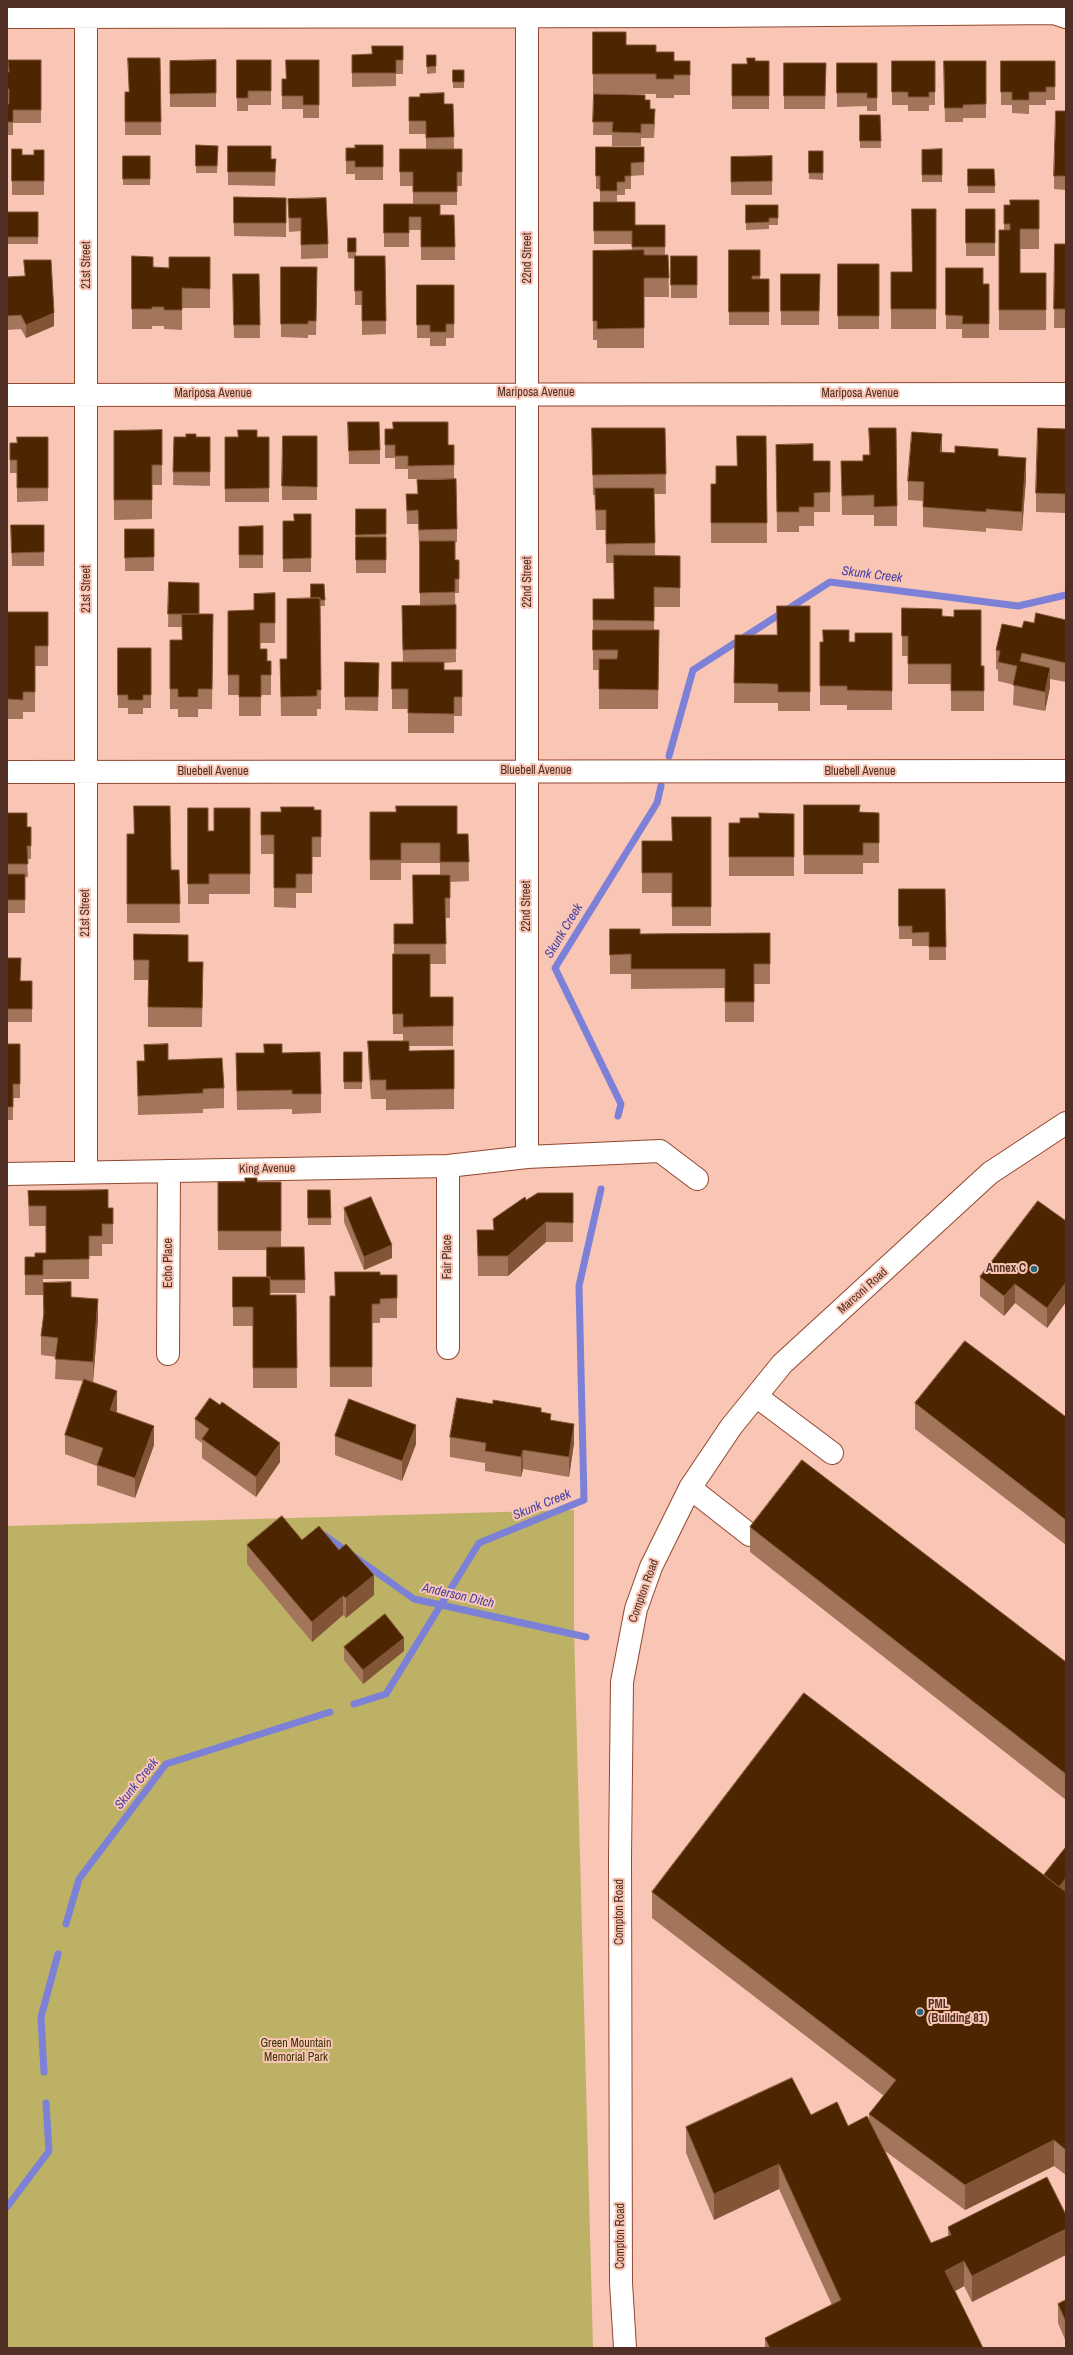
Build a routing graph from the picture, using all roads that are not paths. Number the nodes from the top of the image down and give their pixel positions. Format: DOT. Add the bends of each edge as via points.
graph roads {
  1 [pos="527,11"];
  2 [pos="86,12"];
  3 [pos="1060,15"];
  4 [pos="7,17"];
  5 [pos="528,393"];
  6 [pos="1066,394"];
  7 [pos="7,395"];
  8 [pos="88,395"];
  9 [pos="528,770"];
  10 [pos="1066,771"];
  11 [pos="7,772"];
  12 [pos="86,772"];
  13 [pos="1066,1123"];
  14 [pos="527,1157"];
  15 [pos="448,1166"];
  16 [pos="86,1171"];
  17 [pos="169,1171"];
  18 [pos="7,1174"];
  19 [pos="697,1179"];
  20 [pos="448,1348"];
  21 [pos="168,1354"];
  22 [pos="756,1396"];
  23 [pos="832,1453"];
  24 [pos="690,1488"];
  25 [pos="750,1535"];
  26 [pos="625,2348"];
  1 -- 2 [label="street"];
  1 -- 3 [label="street"];
  1 -- 5 [label="street, 22nd Street"];
  2 -- 4 [label="street"];
  2 -- 8 [label="street, 21st Street"];
  5 -- 6 [label="street, Mariposa Avenue"];
  5 -- 8 [label="street, Mariposa Avenue"];
  5 -- 9 [label="street, 22nd Street"];
  7 -- 8 [label="street, Mariposa Avenue"];
  8 -- 12 [label="street, 21st Street"];
  9 -- 10 [label="street, Bluebell Avenue"];
  9 -- 12 [label="street, Bluebell Avenue"];
  9 -- 14 [label="street, 22nd Street"];
  11 -- 12 [label="street, Bluebell Avenue"];
  12 -- 16 [label="street, 21st Street"];
  13 -- 22 [label="street, Marconi Road" via="990,1173 782,1364"];
  14 -- 15 [label="street, King Avenue"];
  14 -- 19 [label="street, King Avenue" via="660,1151"];
  15 -- 17 [label="street, King Avenue"];
  15 -- 20 [label="street, Fair Place"];
  16 -- 17 [label="street, King Avenue"];
  16 -- 18 [label="street, King Avenue"];
  17 -- 21 [label="street, Echo Place"];
  22 -- 23 [label="street"];
  22 -- 24 [label="street, Marconi Road" via="731,1427"];
  24 -- 25 [label="street"];
  24 -- 26 [label="street, Compton Road" via="651,1567 636,1608 622,1682 621,2283"];
}
